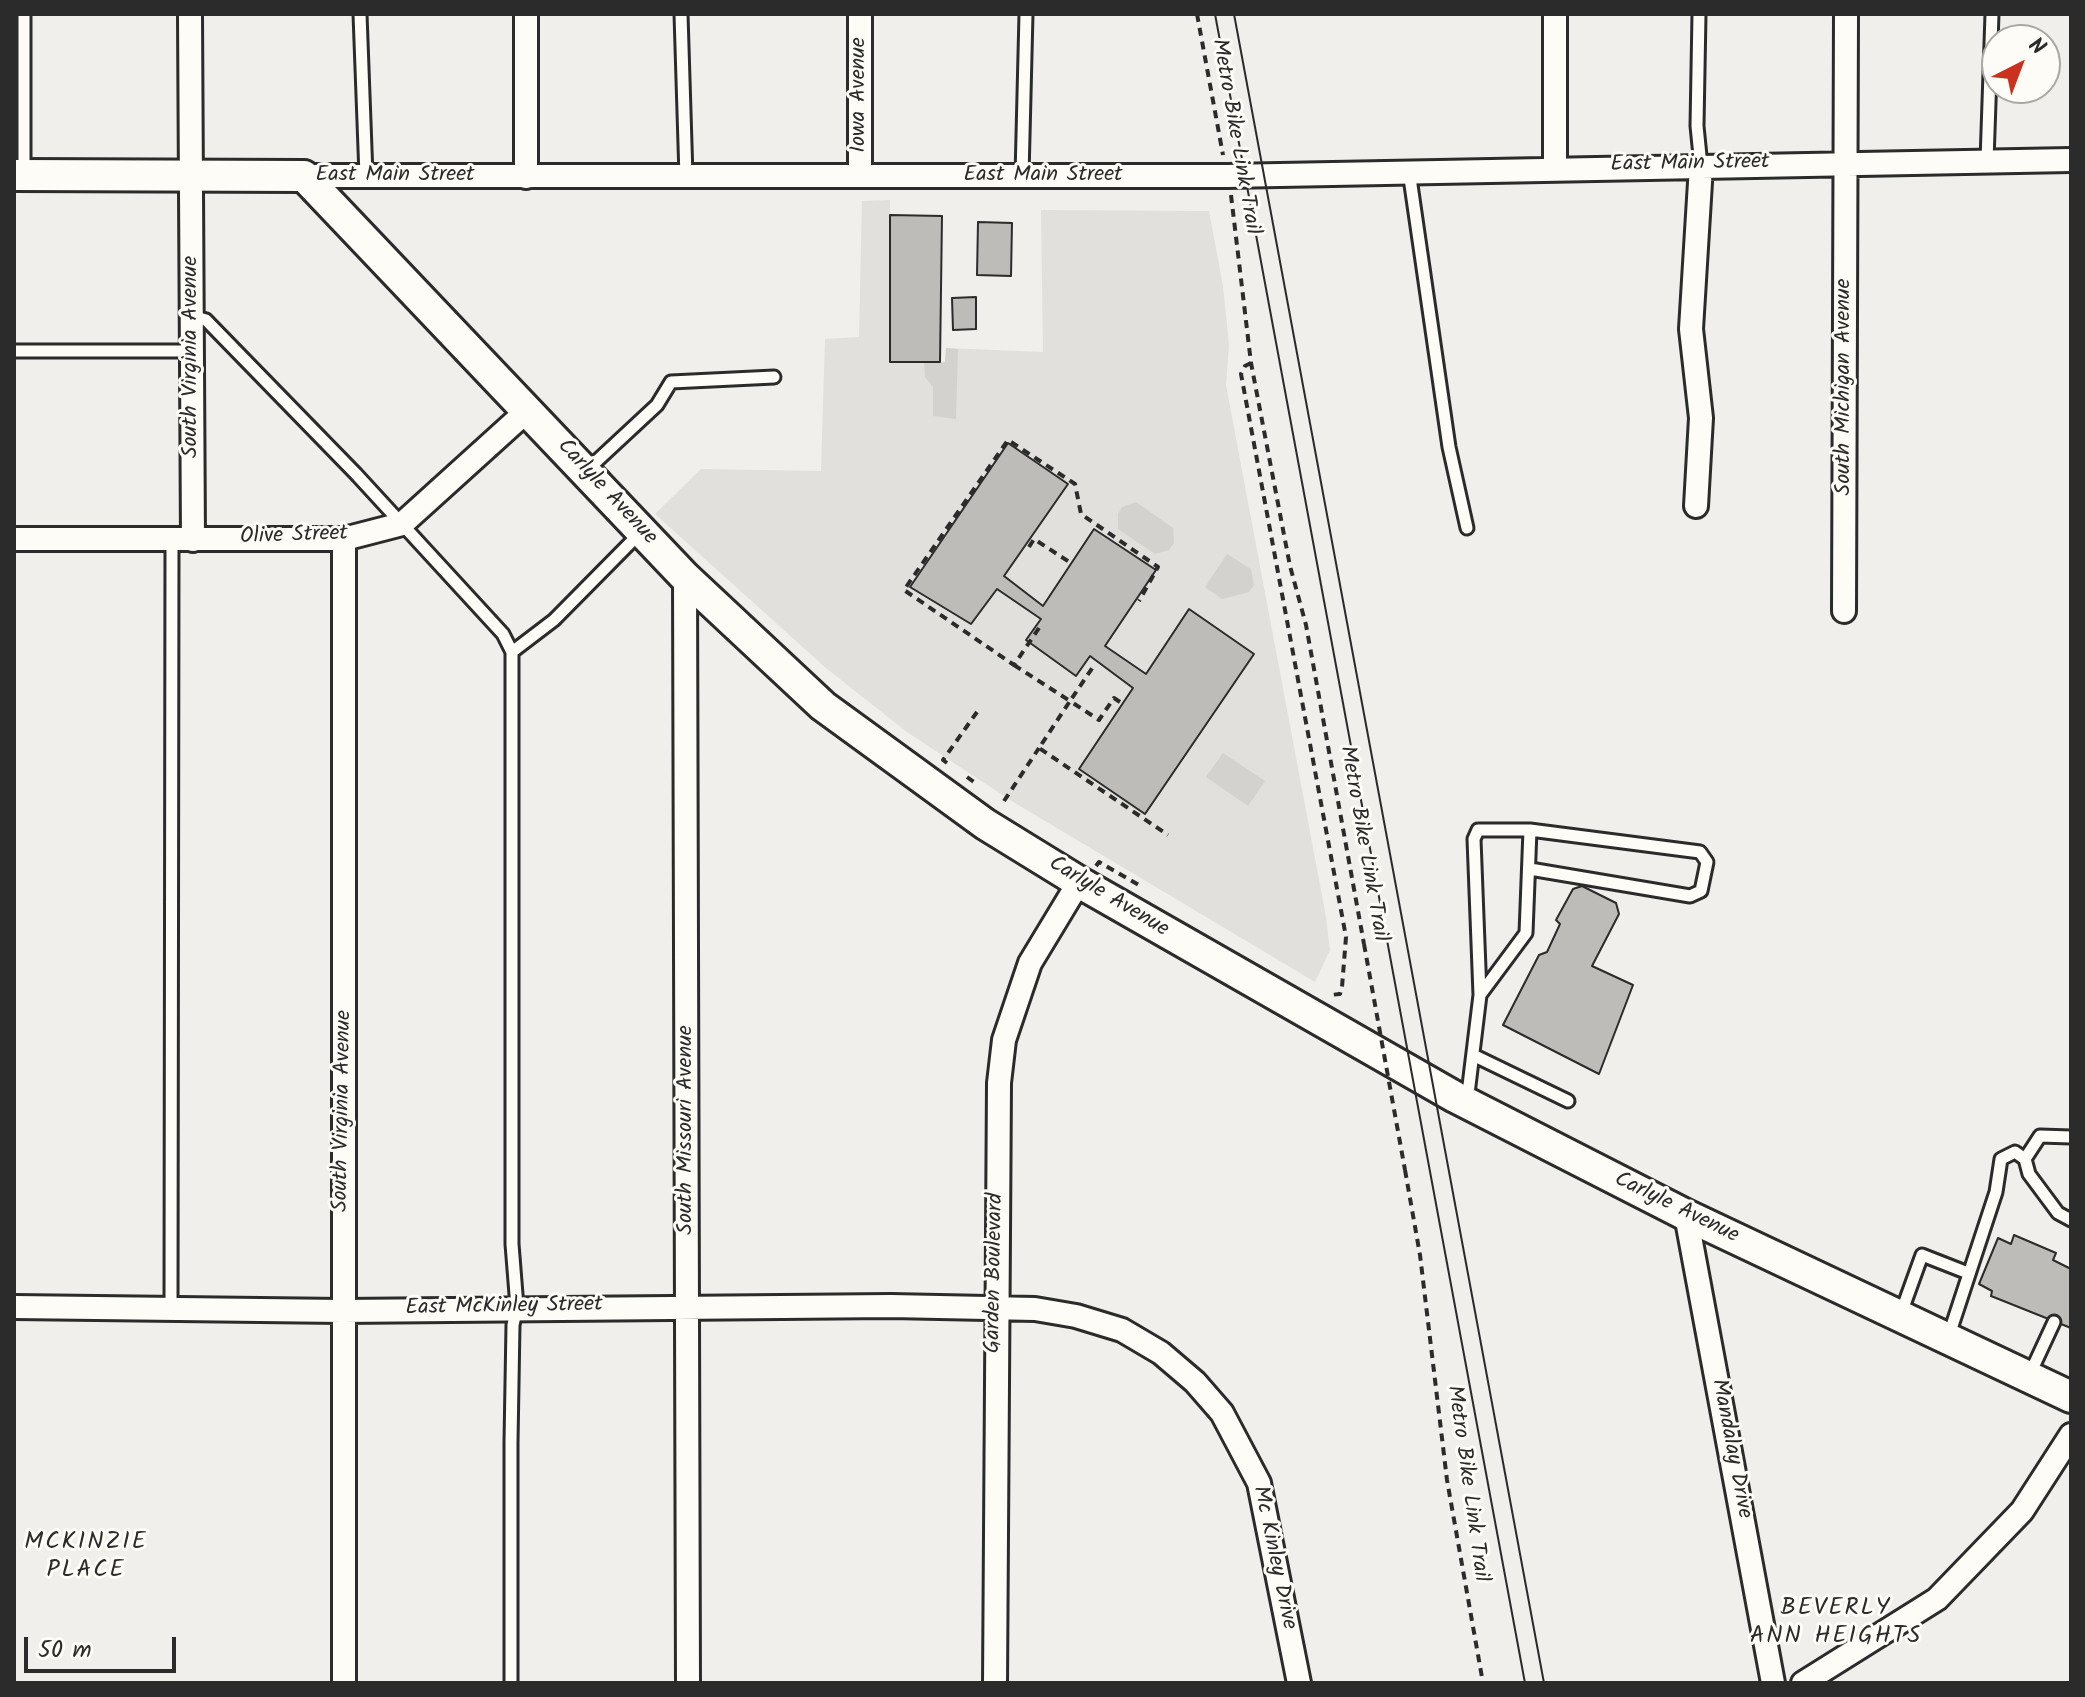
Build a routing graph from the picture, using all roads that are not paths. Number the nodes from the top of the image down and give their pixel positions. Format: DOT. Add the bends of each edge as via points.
graph roads {
  1 [pos="24,14"];
  2 [pos="190,14"];
  3 [pos="360,14"];
  4 [pos="526,14"];
  5 [pos="681,14"];
  6 [pos="860,14"];
  7 [pos="1026,14"];
  8 [pos="1555,14"];
  9 [pos="1699,14"];
  10 [pos="1846,14"];
  11 [pos="1992,14"];
  12 [pos="2071,160"];
  13 [pos="1987,161"];
  14 [pos="1846,163"];
  15 [pos="1701,166"];
  16 [pos="1555,167"];
  17 [pos="1408,171"];
  18 [pos="19,175"];
  19 [pos="191,175"];
  20 [pos="304,176"];
  21 [pos="366,176"];
  22 [pos="860,176"];
  23 [pos="1022,176"];
  24 [pos="526,177"];
  25 [pos="686,177"];
  26 [pos="192,316"];
  27 [pos="14,351"];
  28 [pos="192,351"];
  29 [pos="774,377"];
  30 [pos="528,410"];
  31 [pos="585,471"];
  32 [pos="1696,506"];
  33 [pos="402,524"];
  34 [pos="1467,528"];
  35 [pos="642,531"];
  36 [pos="14,539"];
  37 [pos="344,539"];
  38 [pos="183,540"];
  39 [pos="685,577"];
  40 [pos="1844,611"];
  41 [pos="512,652"];
  42 [pos="1530,830"];
  43 [pos="1530,869"];
  44 [pos="1082,884"];
  45 [pos="1480,995"];
  46 [pos="1475,1056"];
  47 [pos="1568,1101"];
  48 [pos="1467,1103"];
  49 [pos="2071,1137"];
  50 [pos="2025,1159"];
  51 [pos="1686,1215"];
  52 [pos="2071,1220"];
  53 [pos="1968,1273"];
  54 [pos="14,1307"];
  55 [pos="171,1307"];
  56 [pos="517,1307"];
  57 [pos="688,1307"];
  58 [pos="995,1308"];
  59 [pos="342,1311"];
  60 [pos="1900,1316"];
  61 [pos="2054,1322"];
  62 [pos="1948,1339"];
  63 [pos="2028,1377"];
  64 [pos="2071,1397"];
  65 [pos="2071,1435"];
  66 [pos="344,1683"];
  67 [pos="511,1683"];
  68 [pos="688,1683"];
  69 [pos="995,1683"];
  70 [pos="1299,1683"];
  71 [pos="1773,1683"];
  72 [pos="1803,1683"];
  1 -- 18 [label="lane"];
  2 -- 19 [label="street, South Virginia Avenue"];
  3 -- 21 [label="lane"];
  4 -- 24 [label="street"];
  5 -- 25 [label="lane"];
  6 -- 22 [label="street, Iowa Avenue"];
  7 -- 23 [label="lane"];
  8 -- 16 [label="street"];
  9 -- 15 [label="lane"];
  10 -- 14 [label="street, South Michigan Avenue"];
  11 -- 13 [label="lane"];
  12 -- 13 [label="street, East Main Street"];
  13 -- 14 [label="street, East Main Street"];
  14 -- 15 [label="street, East Main Street"];
  14 -- 40 [label="street, South Michigan Avenue"];
  15 -- 16 [label="street, East Main Street"];
  15 -- 32 [label="street" via="1691,329 1701,418"];
  16 -- 17 [label="street, East Main Street"];
  17 -- 23 [label="street, East Main Street"];
  17 -- 34 [label="lane" via="1449,447"];
  18 -- 19 [label="main road, East Main Street"];
  19 -- 20 [label="main road, East Main Street"];
  19 -- 26 [label="street, South Virginia Avenue"];
  20 -- 21 [label="street, East Main Street"];
  20 -- 30 [label="main road, Carlyle Avenue"];
  21 -- 24 [label="street, East Main Street"];
  22 -- 23 [label="street, East Main Street"];
  22 -- 25 [label="street, East Main Street"];
  24 -- 25 [label="street, East Main Street"];
  26 -- 28 [label="street, South Virginia Avenue"];
  26 -- 33 [label="lane" via="206,320"];
  27 -- 28 [label="lane"];
  28 -- 38 [label="street, South Virginia Avenue"];
  29 -- 31 [label="lane" via="671,382 657,405"];
  30 -- 31 [label="main road, Carlyle Avenue"];
  30 -- 33 [label="street, Olive Street"];
  31 -- 35 [label="main road, Carlyle Avenue"];
  33 -- 37 [label="street, Olive Street"];
  33 -- 41 [label="lane" via="503,634"];
  35 -- 39 [label="main road, Carlyle Avenue"];
  35 -- 41 [label="lane" via="554,620"];
  36 -- 38 [label="street, Olive Street"];
  37 -- 38 [label="street, Olive Street"];
  37 -- 59 [label="street, South Virginia Avenue"];
  38 -- 55 [label="lane"];
  39 -- 44 [label="main road, Carlyle Avenue" via="823,706 985,824"];
  39 -- 57 [label="street, South Missouri Avenue"];
  41 -- 56 [label="lane" via="512,1244"];
  42 -- 43 [label="lane"];
  42 -- 43 [label="lane" via="1700,852 1707,862 1701,891 1690,896"];
  42 -- 45 [label="lane" via="1484,827 1475,834"];
  43 -- 45 [label="lane" via="1526,933"];
  44 -- 48 [label="main road, Carlyle Avenue"];
  44 -- 58 [label="street, Garden Boulevard" via="1030,963 1004,1040"];
  45 -- 46 [label="lane"];
  46 -- 47 [label="lane"];
  46 -- 48 [label="lane"];
  48 -- 51 [label="main road, Carlyle Avenue"];
  49 -- 50 [label="lane" via="2040,1136"];
  50 -- 52 [label="lane" via="2029,1174 2058,1213"];
  50 -- 53 [label="lane" via="2015,1152 2001,1159 1996,1192"];
  51 -- 60 [label="main road, Carlyle Avenue"];
  51 -- 71 [label="street, Mandalay Drive"];
  53 -- 60 [label="lane" via="1922,1255"];
  53 -- 62 [label="lane"];
  54 -- 55 [label="street, East McKinley Street"];
  55 -- 59 [label="street, East McKinley Street"];
  56 -- 57 [label="street, East McKinley Street"];
  56 -- 59 [label="street, East McKinley Street"];
  56 -- 67 [label="lane"];
  57 -- 58 [label="street, East McKinley Street"];
  57 -- 68 [label="street, South Missouri Avenue"];
  58 -- 69 [label="street, Garden Boulevard"];
  58 -- 70 [label="street, Mc Kinley Drive" via="1076,1316 1122,1330 1161,1353 1222,1413 1259,1483"];
  59 -- 66 [label="street, South Virginia Avenue"];
  60 -- 62 [label="main road, Carlyle Avenue"];
  61 -- 63 [label="lane"];
  62 -- 63 [label="main road, Carlyle Avenue"];
  63 -- 64 [label="main road, Carlyle Avenue"];
  65 -- 72 [label="street" via="2022,1511 1937,1599"];
}
